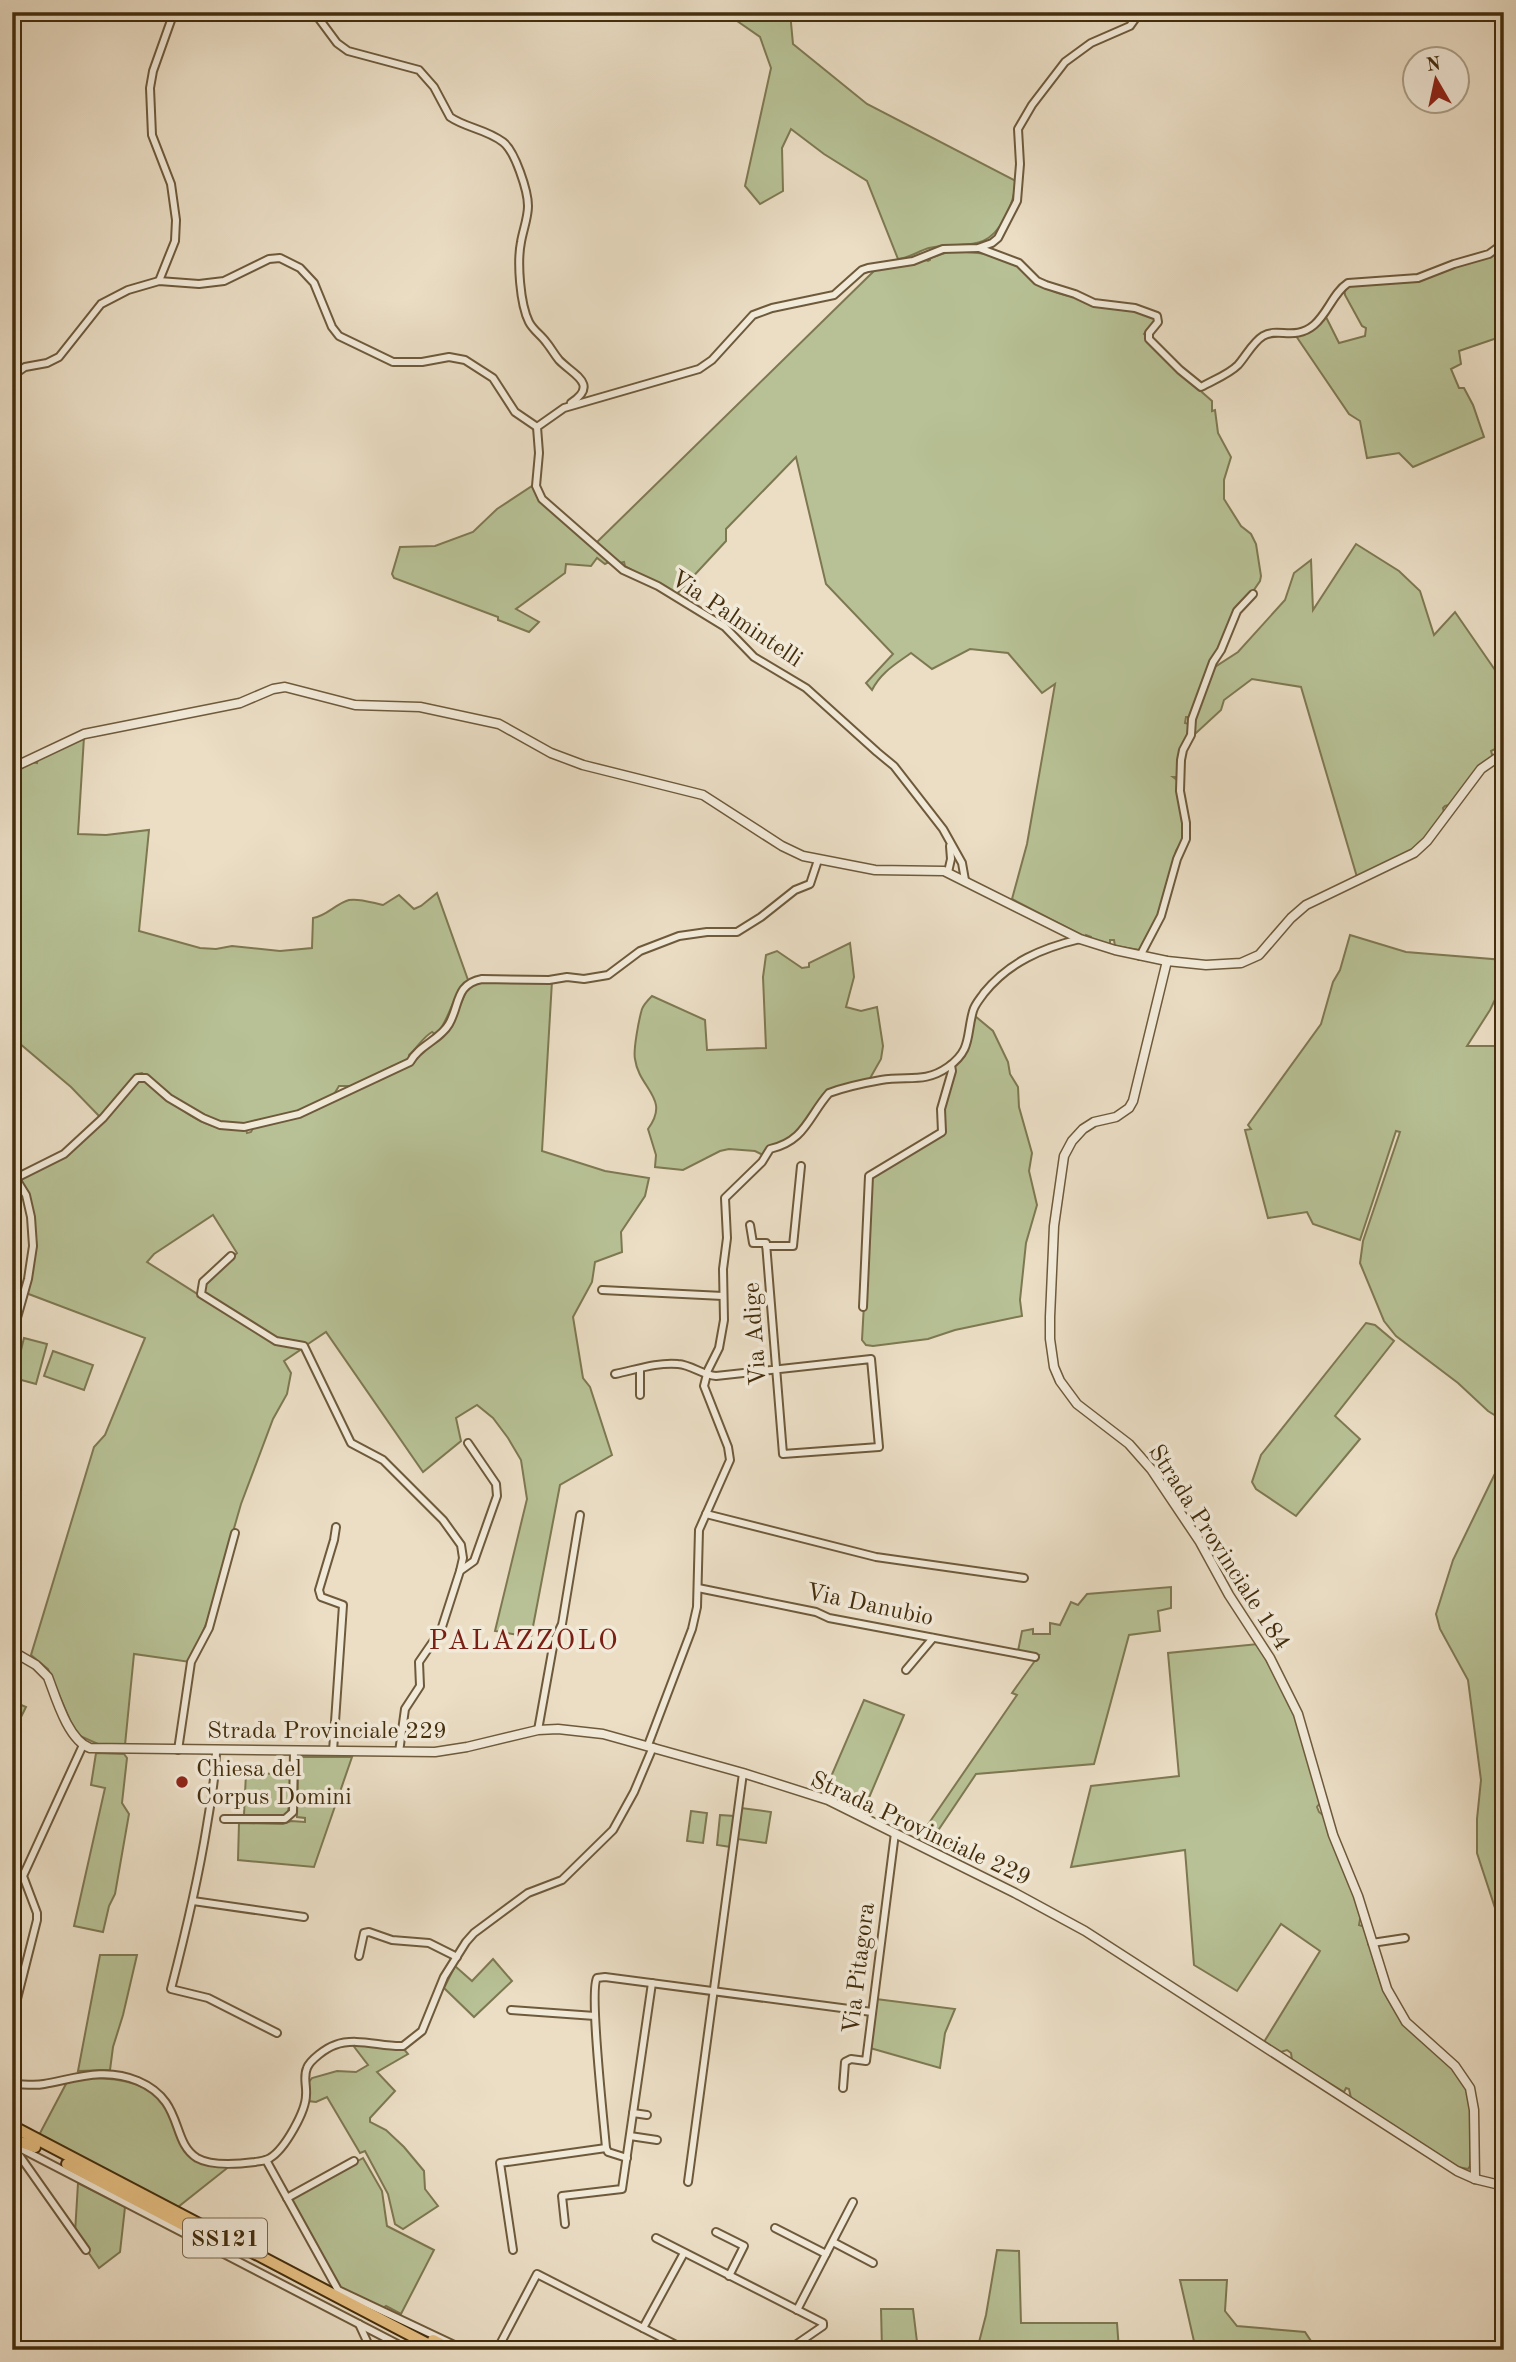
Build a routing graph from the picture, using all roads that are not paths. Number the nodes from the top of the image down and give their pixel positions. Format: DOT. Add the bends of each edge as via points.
graph roads {
  1 [pos="174,12"];
  2 [pos="314,12"];
  3 [pos="1140,12"];
  4 [pos="1504,243"];
  5 [pos="978,248"];
  6 [pos="159,281"];
  7 [pos="12,376"];
  8 [pos="564,408"];
  9 [pos="537,427"];
  10 [pos="1254,594"];
  11 [pos="1504,753"];
  12 [pos="12,768"];
  13 [pos="949,841"];
  14 [pos="818,860"];
  15 [pos="948,873"];
  16 [pos="965,880"];
  17 [pos="1080,939"];
  18 [pos="1140,956"];
  19 [pos="1167,961"];
  20 [pos="951,1065"];
  21 [pos="801,1166"];
  22 [pos="750,1225"];
  23 [pos="766,1246"];
  24 [pos="231,1256"];
  25 [pos="602,1290"];
  26 [pos="723,1296"];
  27 [pos="863,1307"];
  28 [pos="12,1363"];
  29 [pos="640,1369"];
  30 [pos="776,1370"];
  31 [pos="615,1374"];
  32 [pos="706,1375"];
  33 [pos="640,1395"];
  34 [pos="468,1443"];
  35 [pos="706,1514"];
  36 [pos="580,1515"];
  37 [pos="336,1527"];
  38 [pos="235,1533"];
  39 [pos="460,1571"];
  40 [pos="1024,1578"];
  41 [pos="698,1588"];
  42 [pos="343,1605"];
  43 [pos="353,1608"];
  44 [pos="933,1638"];
  45 [pos="12,1651"];
  46 [pos="1035,1657"];
  47 [pos="906,1670"];
  48 [pos="538,1730"];
  49 [pos="83,1745"];
  50 [pos="650,1746"];
  51 [pos="178,1750"];
  52 [pos="216,1750"];
  53 [pos="294,1751"];
  54 [pos="333,1751"];
  55 [pos="399,1752"];
  56 [pos="743,1773"];
  57 [pos="223,1819"];
  58 [pos="895,1833"];
  59 [pos="23,1876"];
  60 [pos="12,1878"];
  61 [pos="193,1901"];
  62 [pos="304,1917"];
  63 [pos="1405,1938"];
  64 [pos="1372,1943"];
  65 [pos="359,1956"];
  66 [pos="457,1957"];
  67 [pos="652,1983"];
  68 [pos="714,1990"];
  69 [pos="17,1999"];
  70 [pos="510,2010"];
  71 [pos="872,2012"];
  72 [pos="596,2016"];
  73 [pos="277,2033"];
  74 [pos="12,2084"];
  75 [pos="843,2088"];
  76 [pos="633,2113"];
  77 [pos="646,2115"];
  78 [pos="12,2126"];
  79 [pos="12,2134"];
  80 [pos="630,2136"];
  81 [pos="657,2140"];
  82 [pos="12,2143"];
  83 [pos="35,2147"];
  84 [pos="606,2148"];
  85 [pos="627,2158"];
  86 [pos="266,2160"];
  87 [pos="354,2161"];
  88 [pos="1475,2179"];
  89 [pos="688,2182"];
  90 [pos="1504,2186"];
  91 [pos="287,2198"];
  92 [pos="853,2202"];
  93 [pos="565,2224"];
  94 [pos="775,2228"];
  95 [pos="716,2232"];
  96 [pos="656,2238"];
  97 [pos="832,2242"];
  98 [pos="86,2250"];
  99 [pos="513,2250"];
  100 [pos="684,2253"];
  101 [pos="826,2254"];
  102 [pos="873,2263"];
  103 [pos="729,2276"];
  104 [pos="797,2310"];
  105 [pos="359,2324"];
  106 [pos="397,2328"];
  107 [pos="643,2328"];
  108 [pos="371,2350"];
  109 [pos="409,2350"];
  110 [pos="424,2350"];
  111 [pos="439,2350"];
  112 [pos="453,2350"];
  113 [pos="465,2350"];
  114 [pos="497,2350"];
  115 [pos="686,2350"];
  116 [pos="789,2350"];
  1 -- 6 [label="street" via="150,88 153,143 171,184 176,220 175,241"];
  2 -- 8 [label="street" via="342,48 419,69 450,117 485,131 511,150 528,199 519,254 527,316 584,387"];
  3 -- 5 [label="street" via="1130,26 1091,43 1065,62 1032,105 1018,129 1017,201 998,238"];
  4 -- 5 [label="street" via="1489,254 1419,278 1348,283 1311,327 1295,334 1262,336 1235,367 1201,387 1149,338 1157,316 1094,303 1046,285 1019,263"];
  5 -- 8 [label="street" via="943,249 914,261 863,270 834,295 753,315 699,369"];
  6 -- 7 [label="street" via="106,300 59,357"];
  6 -- 9 [label="street" via="214,283 268,259 286,259 314,283 339,336 393,362 465,360 493,378 515,412"];
  8 -- 9 [label="street"];
  9 -- 13 [label="street, Via Palmintelli" via="536,486 542,499 623,570 725,627 754,657 806,688 894,766"];
  10 -- 18 [label="street" via="1237,611 1192,719 1181,760 1186,839 1161,916"];
  11 -- 19 [label="street" via="1475,775 1414,853 1306,905 1259,955 1229,964"];
  12 -- 14 [label="street" via="84,734 240,703 285,687 366,706 420,707 499,724 583,765 703,795 795,854"];
  13 -- 15 [label="street"];
  13 -- 16 [label="street, Via Palmintelli" via="962,863"];
  14 -- 15 [label="street" via="875,870"];
  14 -- 28 [label="street" via="810,884 737,932 679,936 640,951 608,975 596,978 471,981 448,1026 410,1062 299,1114 244,1127 220,1125 181,1106 146,1078 138,1078 64,1154 18,1177 32,1217 33,1246"];
  15 -- 16 [label="street"];
  16 -- 17 [label="street"];
  17 -- 18 [label="street"];
  17 -- 20 [label="street" via="1052,946 1003,972 976,1003 967,1046"];
  18 -- 19 [label="street"];
  19 -- 64 [label="street, Strada Provinciale 184" via="1133,1101 1116,1117 1083,1129 1064,1156 1054,1226 1052,1358 1060,1381 1077,1404 1129,1444 1151,1469 1270,1658 1298,1714 1333,1835 1359,1896"];
  20 -- 26 [label="street" via="936,1075 881,1080 829,1094 804,1130 784,1146 770,1149 724,1201"];
  20 -- 27 [label="street" via="941,1109 942,1132 869,1176"];
  21 -- 23 [label="street" via="793,1247"];
  22 -- 23 [label="street, Via Adige" via="753,1243"];
  23 -- 30 [label="street, Via Adige"];
  24 -- 39 [label="street" via="203,1282 201,1294 276,1341 304,1346 351,1443 383,1460 443,1520 461,1545"];
  25 -- 26 [label="street"];
  26 -- 32 [label="street" via="721,1338"];
  29 -- 31 [label="street"];
  29 -- 32 [label="street" via="678,1364"];
  29 -- 33 [label="street"];
  30 -- 30 [label="street, Via Adige" via="783,1454 879,1447 871,1359"];
  30 -- 32 [label="street"];
  32 -- 35 [label="street" via="705,1392 730,1460"];
  34 -- 39 [label="street" via="498,1491 474,1561"];
  35 -- 40 [label="street" via="876,1557"];
  35 -- 41 [label="street" via="697,1538"];
  36 -- 48 [label="street"];
  37 -- 42 [label="street" via="319,1594"];
  38 -- 51 [label="street" via="209,1628 191,1662"];
  39 -- 55 [label="street" via="441,1630 418,1662 420,1686 405,1709"];
  41 -- 44 [label="street, Via Danubio"];
  41 -- 50 [label="street" via="692,1629"];
  42 -- 43 [label="street"];
  42 -- 54 [label="street"];
  44 -- 46 [label="street, Via Danubio"];
  44 -- 47 [label="street"];
  45 -- 49 [label="street" via="43,1670 69,1727"];
  48 -- 50 [label="street, Strada Provinciale 229" via="603,1734"];
  48 -- 55 [label="street, Strada Provinciale 229" via="450,1751"];
  49 -- 51 [label="street, Strada Provinciale 229"];
  49 -- 59 [label="street"];
  50 -- 56 [label="street, Strada Provinciale 229"];
  50 -- 66 [label="street" via="614,1830 562,1880 540,1886 484,1924"];
  51 -- 52 [label="street, Strada Provinciale 229"];
  52 -- 53 [label="street, Strada Provinciale 229"];
  52 -- 61 [label="street"];
  53 -- 54 [label="street, Strada Provinciale 229"];
  53 -- 57 [label="street" via="291,1816"];
  54 -- 55 [label="street, Strada Provinciale 229"];
  56 -- 58 [label="street, Strada Provinciale 229" via="813,1794"];
  56 -- 68 [label="street"];
  58 -- 71 [label="street, Via Pitagora"];
  58 -- 88 [label="street, Strada Provinciale 229" via="1085,1931"];
  59 -- 60 [label="street"];
  59 -- 69 [label="street" via="37,1920"];
  61 -- 62 [label="street"];
  61 -- 73 [label="street" via="171,1989 208,1998"];
  63 -- 64 [label="street"];
  64 -- 88 [label="street, Strada Provinciale 184" via="1387,1989 1406,2022 1455,2066 1470,2088"];
  65 -- 66 [label="street" via="369,1931 392,1940 429,1943"];
  66 -- 86 [label="street" via="444,1977 426,2025 408,2044 336,2044 309,2064 301,2115 277,2153"];
  67 -- 68 [label="street"];
  67 -- 72 [label="street" via="597,1978"];
  67 -- 76 [label="street"];
  68 -- 71 [label="street"];
  68 -- 89 [label="street"];
  70 -- 72 [label="street"];
  71 -- 75 [label="street, Via Pitagora" via="866,2061 845,2062"];
  72 -- 84 [label="street"];
  74 -- 86 [label="street" via="40,2085 90,2074 121,2075 149,2086 167,2101 184,2143 196,2157 211,2162"];
  76 -- 77 [label="street"];
  76 -- 80 [label="street"];
  78 -- 106 [label="main road, SS121"];
  79 -- 83 [label="main road, SS121"];
  80 -- 81 [label="street"];
  80 -- 85 [label="street"];
  82 -- 83 [label="main road"];
  82 -- 98 [label="street"];
  82 -- 105 [label="street"];
  83 -- 110 [label="main road, SS121"];
  84 -- 85 [label="street"];
  84 -- 99 [label="street" via="500,2163"];
  85 -- 93 [label="street" via="622,2189 562,2196"];
  86 -- 91 [label="street"];
  87 -- 91 [label="street"];
  88 -- 90 [label="street, Strada Provinciale 229"];
  91 -- 113 [label="street" via="338,2290"];
  92 -- 97 [label="street"];
  94 -- 101 [label="street"];
  95 -- 103 [label="street" via="744,2246"];
  96 -- 100 [label="street"];
  97 -- 101 [label="street"];
  97 -- 102 [label="street"];
  100 -- 103 [label="street"];
  100 -- 107 [label="street"];
  101 -- 104 [label="street"];
  103 -- 104 [label="street"];
  104 -- 116 [label="street" via="823,2326"];
  105 -- 108 [label="street"];
  105 -- 109 [label="street"];
  106 -- 111 [label="main road, SS121"];
  106 -- 112 [label="main road" via="415,2331"];
  107 -- 114 [label="street" via="537,2274"];
  107 -- 115 [label="street"];
}
